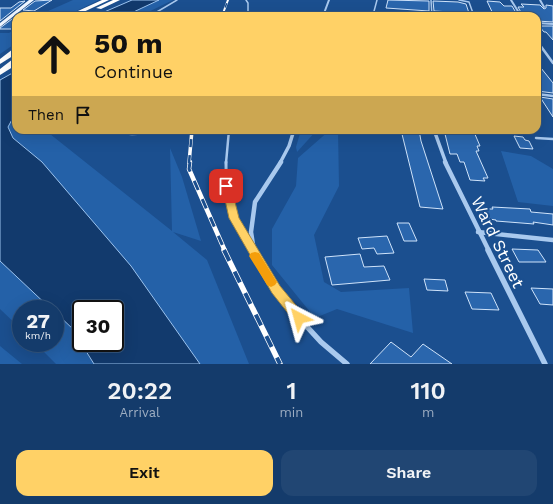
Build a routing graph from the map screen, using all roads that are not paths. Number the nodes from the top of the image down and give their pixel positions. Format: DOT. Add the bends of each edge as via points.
graph roads {
  1 [pos="32,0"];
  2 [pos="106,0"];
  3 [pos="117,0"];
  4 [pos="176,0"];
  5 [pos="246,0"];
  6 [pos="329,0"];
  7 [pos="377,0"];
  8 [pos="430,0"];
  9 [pos="459,0"];
  10 [pos="511,0"];
  11 [pos="540,0"];
  12 [pos="544,7"];
  13 [pos="17,12"];
  14 [pos="79,12"];
  15 [pos="91,12"];
  16 [pos="156,12"];
  17 [pos="248,12"];
  18 [pos="324,12"];
  19 [pos="374,12"];
  20 [pos="432,12"];
  21 [pos="473,12"];
  22 [pos="518,12"];
  23 [pos="12,16"];
  24 [pos="541,23"];
  25 [pos="553,24"];
  26 [pos="0,25"];
  27 [pos="541,46"];
  28 [pos="12,53"];
  29 [pos="0,62"];
  30 [pos="553,63"];
  31 [pos="12,64"];
  32 [pos="0,73"];
  33 [pos="541,94"];
  34 [pos="553,96"];
  35 [pos="229,134"];
  36 [pos="293,134"];
  37 [pos="435,134"];
  38 [pos="536,138"];
  39 [pos="553,139"];
  40 [pos="478,232"];
  41 [pos="553,240"];
  42 [pos="254,254"];
  43 [pos="347,364"];
  44 [pos="545,364"];
  1 -- 13 [label="main road"];
  2 -- 14 [label="highway"];
  3 -- 15 [label="highway"];
  4 -- 16 [label="lane"];
  5 -- 17 [label="lane"];
  6 -- 18 [label="street"];
  7 -- 19 [label="lane"];
  8 -- 20 [label="lane"];
  9 -- 21 [label="lane" via="469,2"];
  10 -- 22 [label="street"];
  11 -- 12 [label="street"];
  23 -- 26 [label="main road"];
  24 -- 25 [label="street"];
  27 -- 30 [label="street"];
  28 -- 29 [label="highway"];
  31 -- 32 [label="highway"];
  33 -- 34 [label="lane"];
  35 -- 42 [label="lane" via="226,186 234,218"];
  36 -- 42 [label="street" via="286,152 255,202 251,232"];
  37 -- 40 [label="street, Ward Street" via="449,172"];
  38 -- 39 [label="lane"];
  40 -- 41 [label="street"];
  40 -- 44 [label="street, Ward Street"];
  42 -- 43 [label="street" via="276,290 299,318 321,342"];
}
